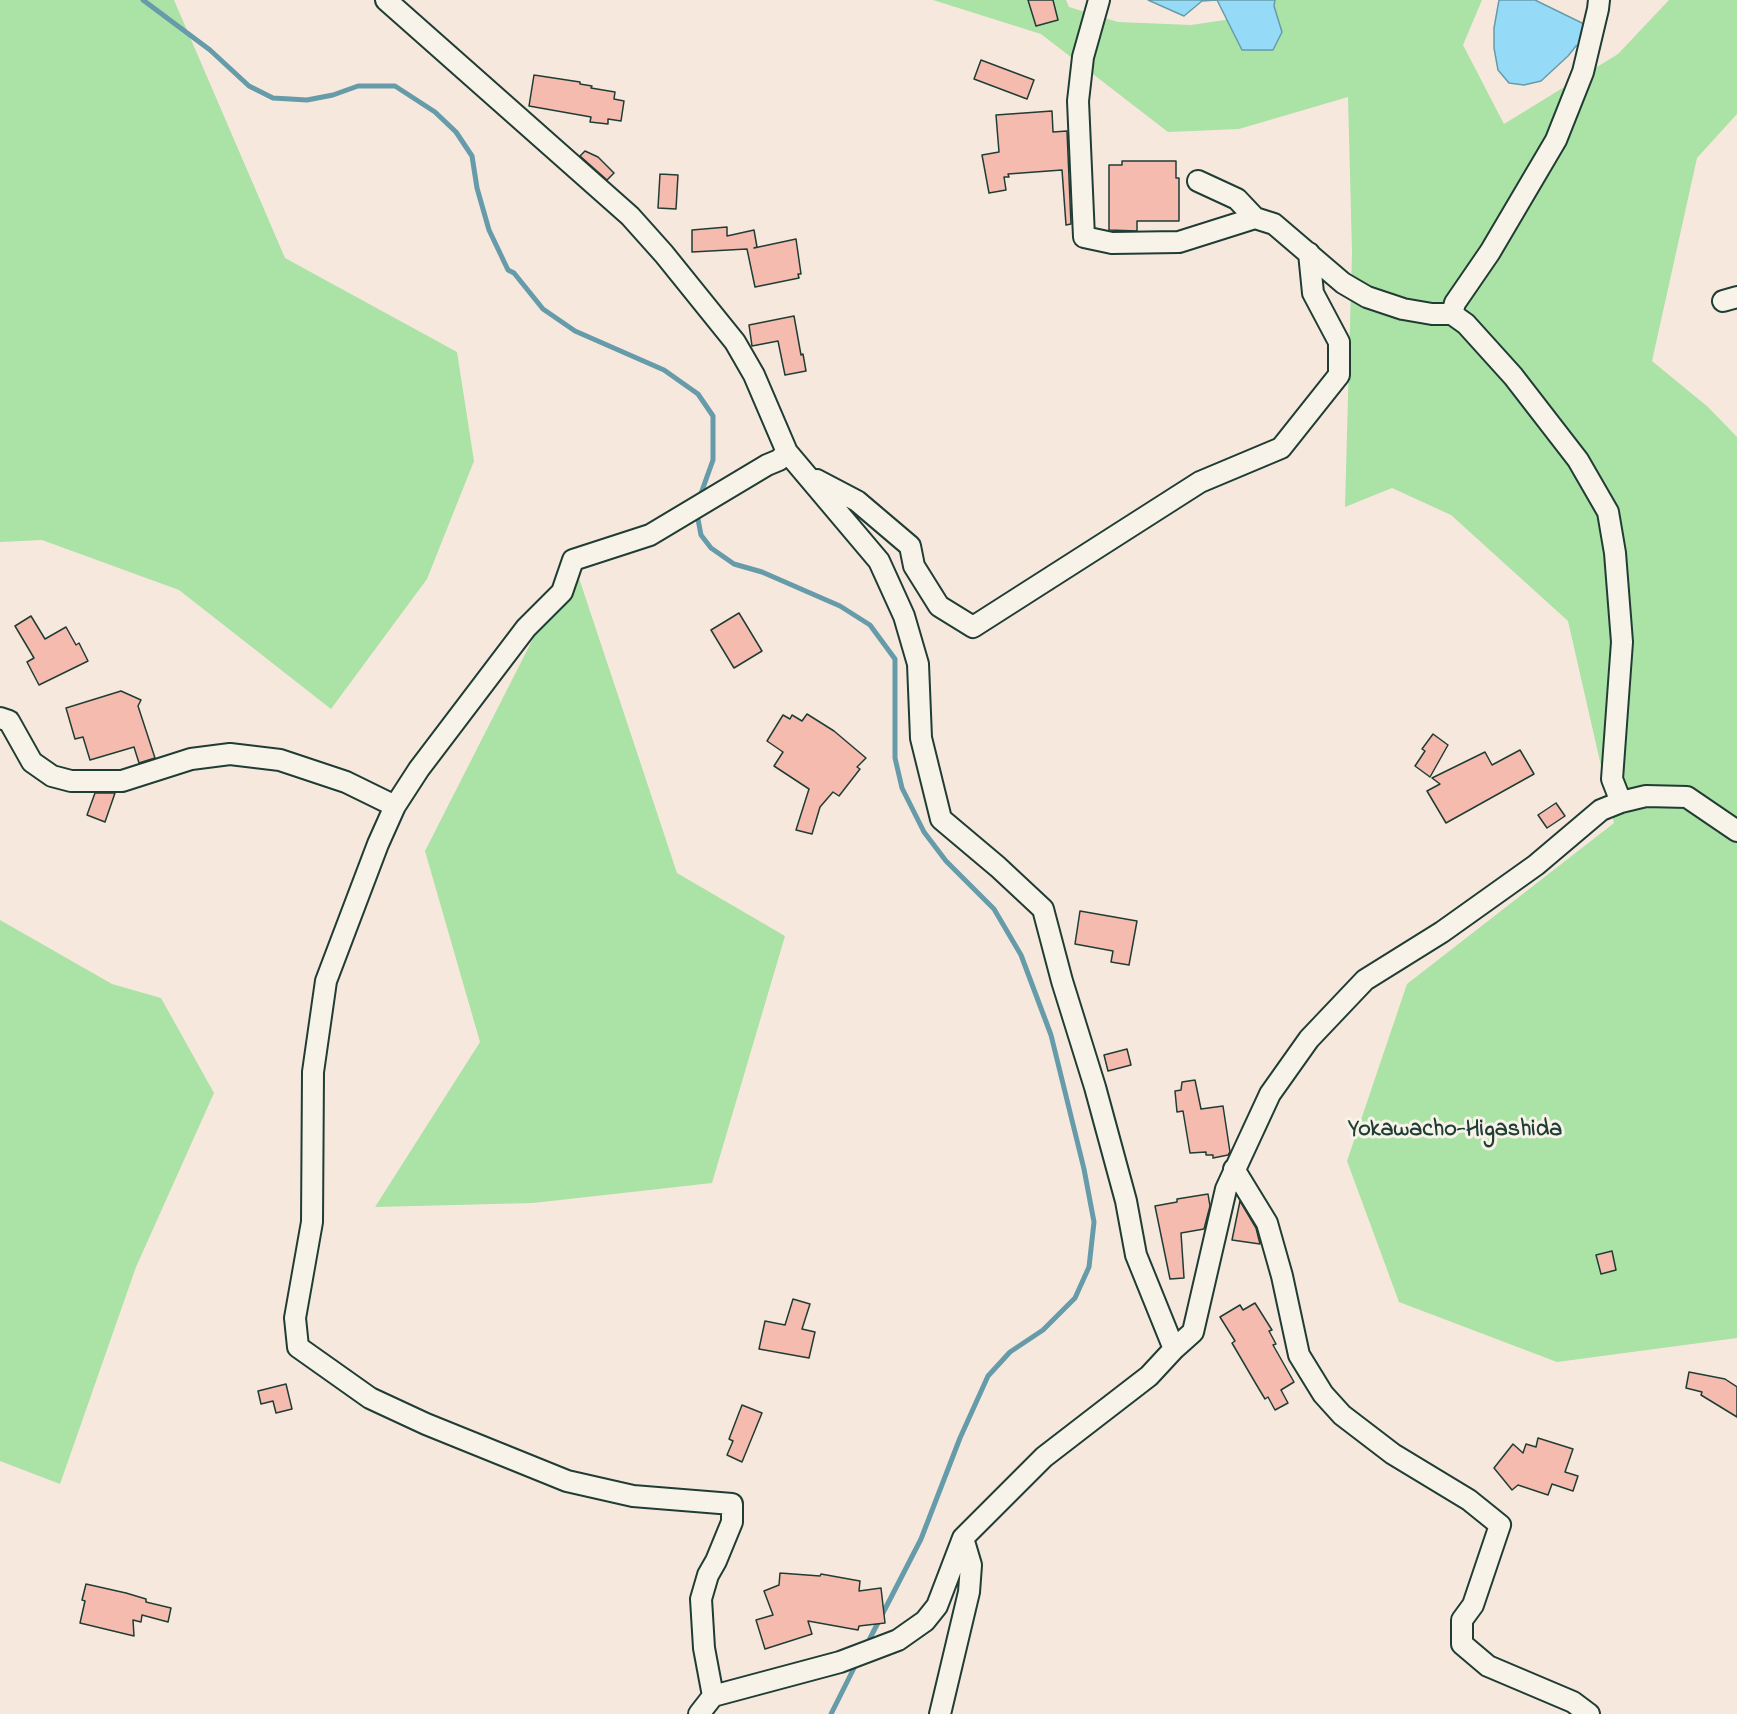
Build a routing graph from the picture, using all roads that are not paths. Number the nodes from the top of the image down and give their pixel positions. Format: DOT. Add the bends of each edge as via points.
graph roads {
  1 [pos="386,0"];
  2 [pos="1099,0"];
  3 [pos="1599,0"];
  4 [pos="1198,181"];
  5 [pos="1255,218"];
  6 [pos="1309,253"];
  7 [pos="1452,314"];
  8 [pos="787,452"];
  9 [pos="807,475"];
  10 [pos="0,718"];
  11 [pos="1621,802"];
  12 [pos="395,806"];
  13 [pos="1737,831"];
  14 [pos="1234,1169"];
  15 [pos="1174,1348"];
  16 [pos="963,1538"];
  17 [pos="713,1696"];
  18 [pos="699,1714"];
  19 [pos="940,1714"];
  20 [pos="1589,1714"];
  1 -- 8 [label="street" via="630,216 664,254 735,342 754,375"];
  2 -- 5 [label="street" via="1083,57 1078,101 1084,237 1112,243 1179,242"];
  3 -- 7 [label="street" via="1583,72 1556,140 1455,303"];
  4 -- 5 [label="street" via="1237,199"];
  5 -- 6 [label="street" via="1274,224"];
  6 -- 7 [label="street" via="1343,283 1367,297 1403,309"];
  6 -- 9 [label="street" via="1312,293 1339,342 1339,375 1281,448 1200,482 973,627 939,606 914,566 910,546 857,501"];
  7 -- 11 [label="street" via="1466,324 1521,386 1578,460 1608,512 1622,642 1612,779"];
  8 -- 9 [label="street"];
  8 -- 12 [label="street" via="650,535 573,560 562,592 526,628"];
  9 -- 15 [label="street" via="879,561 904,616 918,664 921,738 941,819 1042,909 1126,1201 1136,1255"];
  10 -- 12 [label="street" via="9,722 32,762 52,776 71,781 122,781 191,759 230,754 280,760 346,782"];
  11 -- 13 [label="street" via="1646,796 1687,798"];
  11 -- 14 [label="street" via="1601,810 1536,865 1442,932 1365,980 1309,1039 1270,1094"];
  12 -- 17 [label="street" via="326,981 314,1072 312,1222 295,1318 298,1347 370,1398 567,1481 633,1496 732,1504 732,1522 701,1599"];
  14 -- 15 [label="street" via="1214,1234 1193,1332"];
  14 -- 20 [label="street" via="1267,1223 1299,1355 1323,1394 1342,1415 1393,1454 1469,1500 1500,1525 1473,1605 1462,1620 1462,1644 1488,1666 1573,1702"];
  15 -- 16 [label="street" via="1149,1376 1044,1457"];
  16 -- 17 [label="street" via="937,1605 925,1621 898,1640 840,1662"];
  16 -- 19 [label="street" via="971,1565 969,1592"];
  17 -- 18 [label="street"];
}
